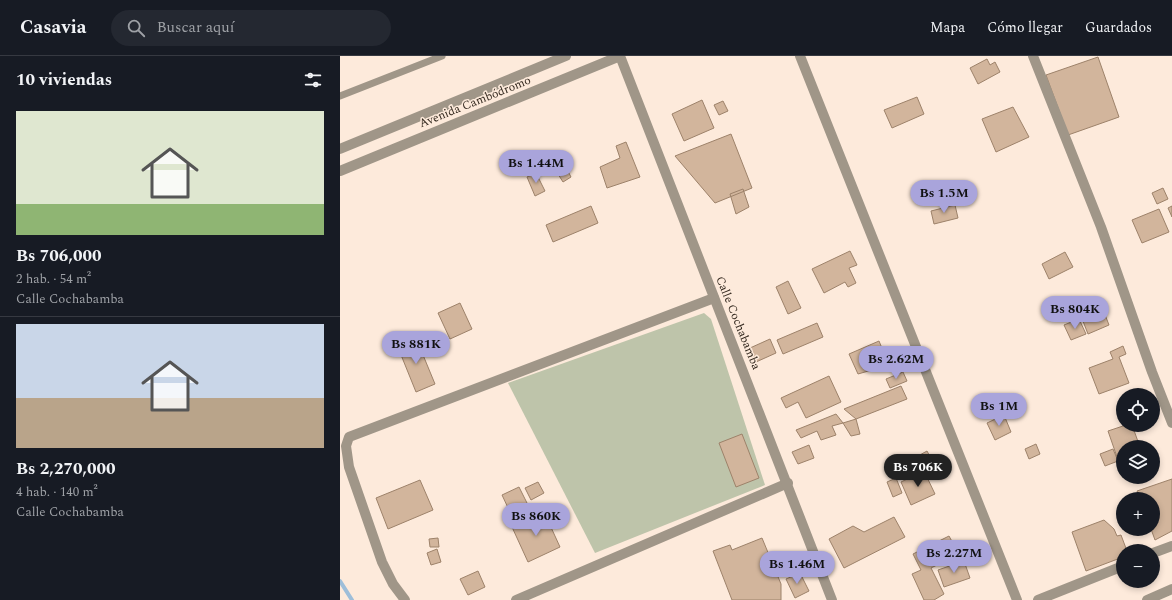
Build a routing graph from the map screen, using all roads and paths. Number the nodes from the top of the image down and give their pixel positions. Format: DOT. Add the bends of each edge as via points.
graph roads {
  1 [pos="442,56"];
  2 [pos="566,56"];
  3 [pos="620,56"];
  4 [pos="800,56"];
  5 [pos="1033,56"];
  6 [pos="340,96"];
  7 [pos="340,149"];
  8 [pos="340,171"];
  9 [pos="714,298"];
  10 [pos="1172,423"];
  11 [pos="788,483"];
  12 [pos="1172,546"];
  13 [pos="1160,551"];
  14 [pos="1116,569"];
  15 [pos="1172,589"];
  16 [pos="404,600"];
  17 [pos="516,600"];
  18 [pos="832,600"];
  19 [pos="1017,600"];
  20 [pos="1038,600"];
  21 [pos="1148,600"];
  1 -- 6 [label="lane"];
  2 -- 7 [label="street, Avenida Cambódromo"];
  3 -- 8 [label="street, Avenida Cambódromo"];
  3 -- 9 [label="street, Calle Cochabamba"];
  4 -- 19 [label="street"];
  5 -- 10 [label="street" via="1102,227"];
  9 -- 11 [label="street, Calle Cochabamba"];
  9 -- 16 [label="street" via="349,437 346,446 349,467 379,555"];
  11 -- 17 [label="street"];
  11 -- 18 [label="street, Calle Cochabamba"];
  12 -- 13 [label="street"];
  14 -- 20 [label="street"];
  15 -- 21 [label="street"];
}
